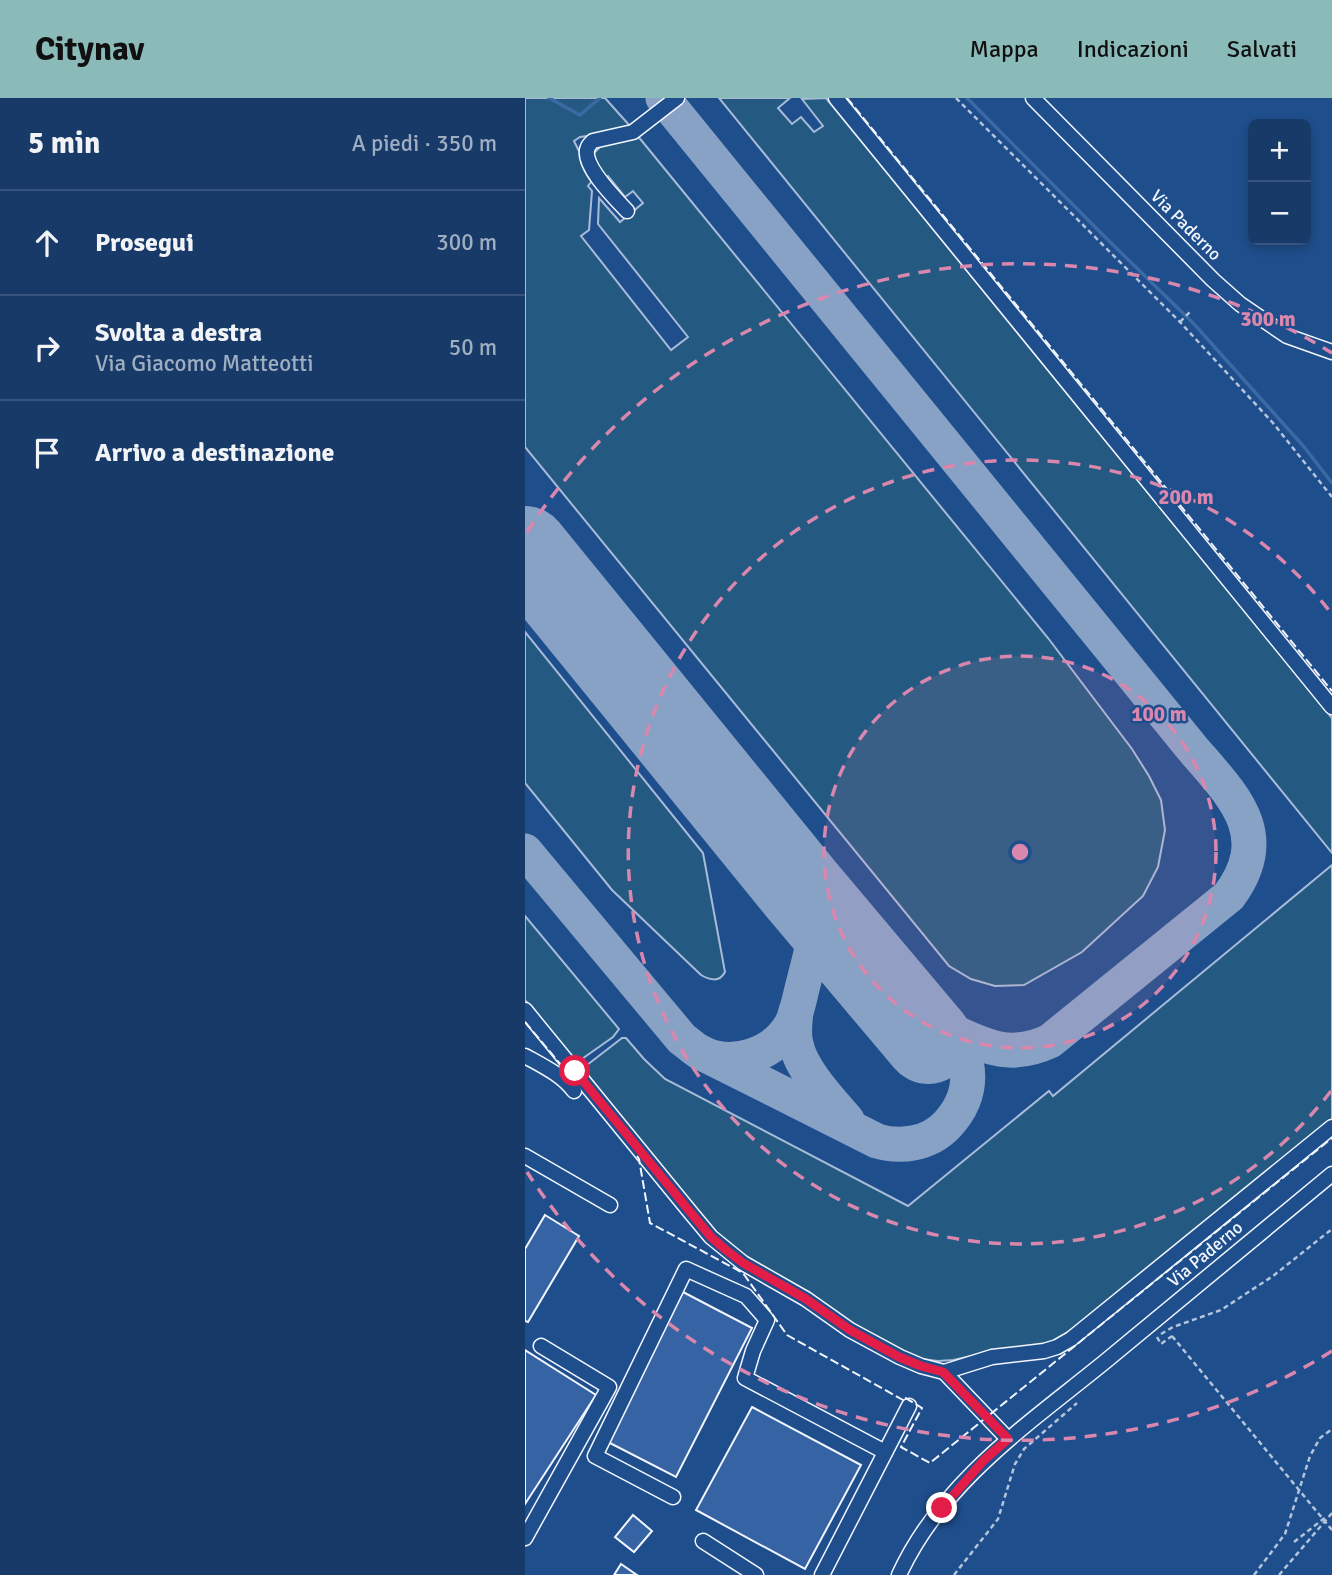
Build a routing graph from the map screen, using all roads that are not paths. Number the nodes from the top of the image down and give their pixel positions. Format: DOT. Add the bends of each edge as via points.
graph roads {
  1 [pos="677,98"];
  2 [pos="836,98"];
  3 [pos="1033,98"];
  4 [pos="627,211"];
  5 [pos="1332,352"];
  6 [pos="1332,707"];
  7 [pos="525,1010"];
  8 [pos="525,1056"];
  9 [pos="574,1091"];
  10 [pos="1332,1127"];
  11 [pos="525,1156"];
  12 [pos="1332,1174"];
  13 [pos="610,1205"];
  14 [pos="541,1346"];
  15 [pos="943,1372"];
  16 [pos="909,1406"];
  17 [pos="1008,1439"];
  18 [pos="885,1452"];
  19 [pos="673,1497"];
  20 [pos="525,1538"];
  21 [pos="703,1541"];
  22 [pos="756,1575"];
  23 [pos="822,1575"];
  24 [pos="899,1575"];
  1 -- 4 [label="street" via="633,132 593,141 589,146 591,166"];
  2 -- 6 [label="street"];
  3 -- 5 [label="street, Via Paderno" via="1240,304 1287,336"];
  7 -- 15 [label="street" via="726,1250 850,1330 899,1357"];
  8 -- 9 [label="street" via="555,1073"];
  10 -- 15 [label="street" via="1071,1339 1044,1351 992,1357"];
  11 -- 13 [label="street"];
  12 -- 17 [label="street, Via Paderno"];
  14 -- 20 [label="street" via="609,1387"];
  15 -- 17 [label="street"];
  16 -- 18 [label="street"];
  17 -- 24 [label="street, Via Paderno" via="942,1508"];
  18 -- 19 [label="street" via="745,1378 767,1320 746,1297 686,1269 595,1456"];
  18 -- 23 [label="street"];
  21 -- 22 [label="street"];
}
